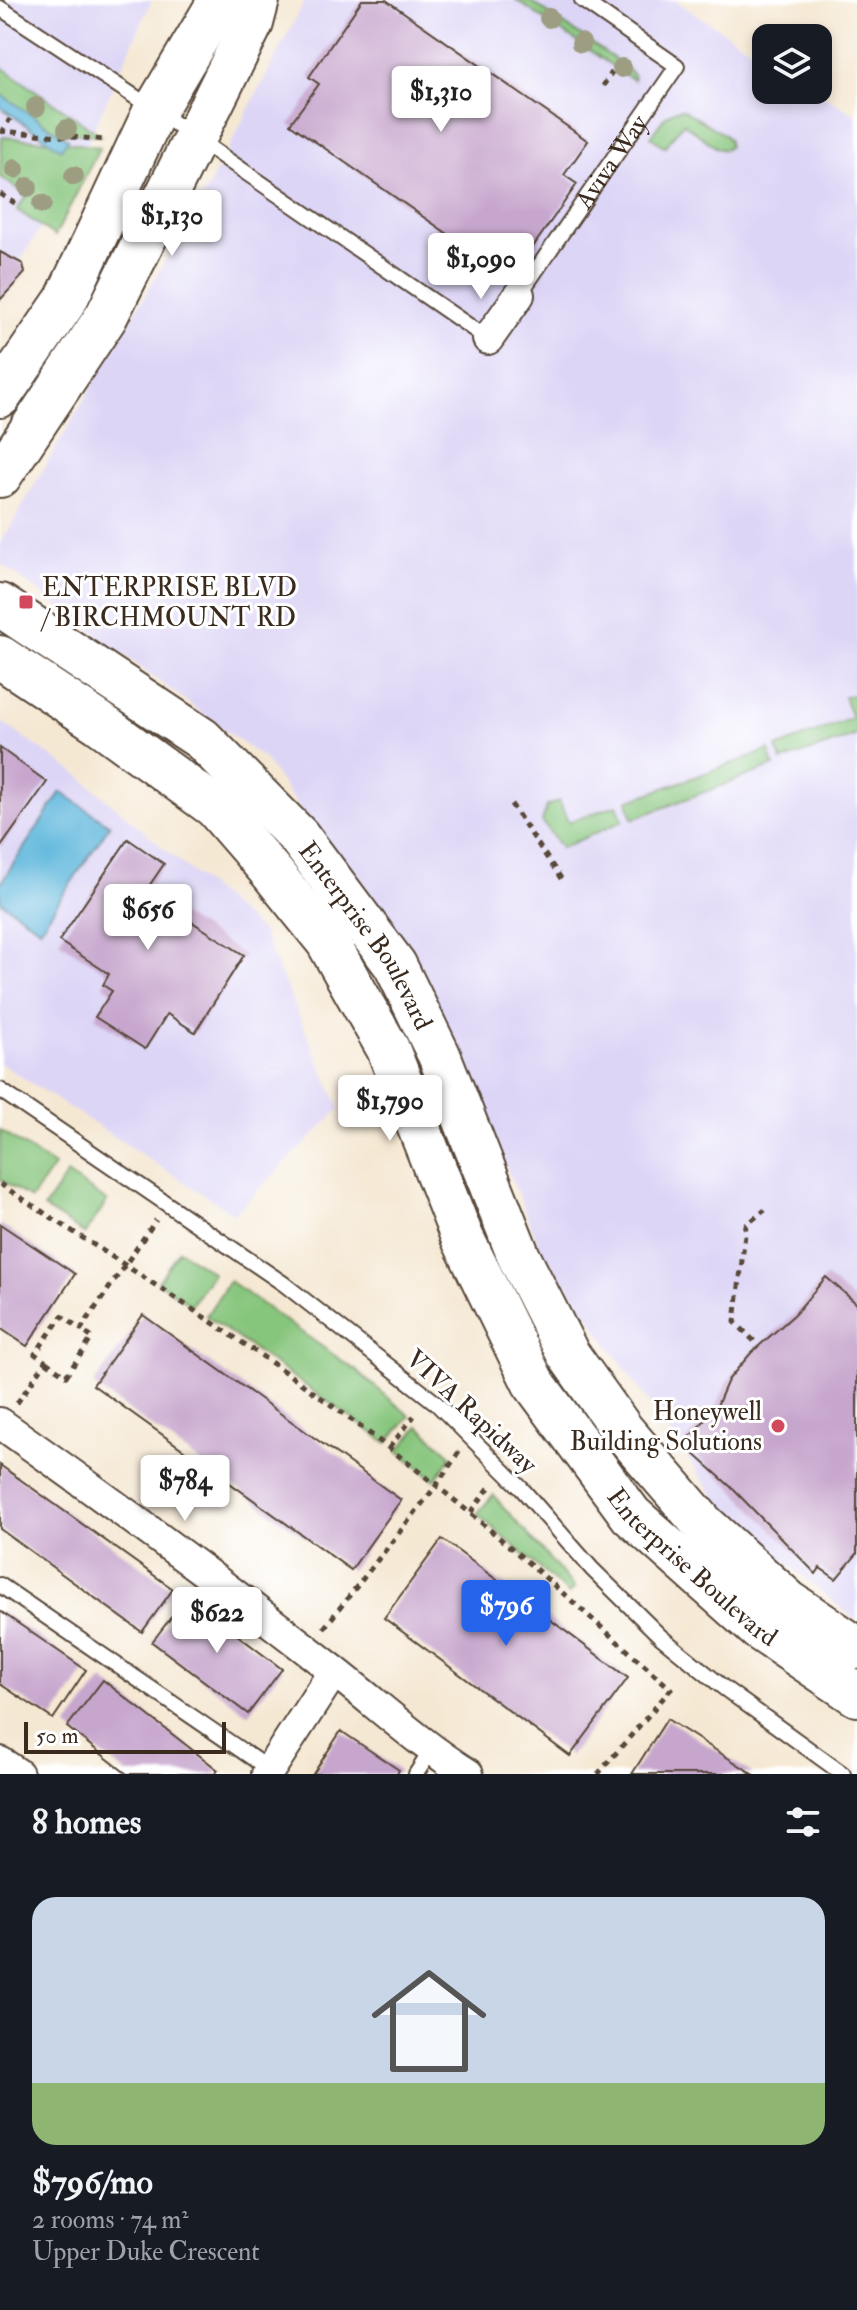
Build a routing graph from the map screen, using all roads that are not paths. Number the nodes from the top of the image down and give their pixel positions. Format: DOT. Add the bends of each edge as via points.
graph roads {
  1 [pos="220,0"];
  2 [pos="258,0"];
  3 [pos="582,0"];
  4 [pos="0,8"];
  5 [pos="155,110"];
  6 [pos="196,138"];
  7 [pos="519,295"];
  8 [pos="488,339"];
  9 [pos="0,396"];
  10 [pos="0,476"];
  11 [pos="0,605"];
  12 [pos="0,657"];
  13 [pos="0,1090"];
  14 [pos="1,1424"];
  15 [pos="0,1585"];
  16 [pos="857,1648"];
  17 [pos="334,1671"];
  18 [pos="857,1695"];
  19 [pos="0,1762"];
  20 [pos="424,1762"];
  21 [pos="269,1772"];
  22 [pos="18,1774"];
  23 [pos="468,1774"];
  24 [pos="843,1774"];
  1 -- 5 [label="main road"];
  2 -- 6 [label="main road"];
  3 -- 7 [label="lane, Aviva Way" via="677,66"];
  4 -- 5 [label="lane, Aviva Way"];
  5 -- 6 [label="lane, Aviva Way"];
  5 -- 9 [label="main road" via="66,300"];
  6 -- 8 [label="lane, Aviva Way"];
  6 -- 10 [label="main road" via="106,317"];
  7 -- 8 [label="street, Aviva Way"];
  11 -- 16 [label="main road, Enterprise Boulevard" via="202,739 299,837 395,965 439,1055 519,1257 568,1354 623,1431 703,1524 789,1602"];
  12 -- 18 [label="main road, Enterprise Boulevard" via="215,807 273,874 327,941 388,1049 462,1237 533,1382 631,1515 759,1629"];
  13 -- 24 [label="lane, VIVA Rapidway" via="284,1284 436,1403 661,1637"];
  14 -- 17 [label="street"];
  15 -- 21 [label="lane"];
  17 -- 20 [label="street"];
  17 -- 21 [label="street"];
  19 -- 22 [label="street"];
  20 -- 23 [label="street"];
}
